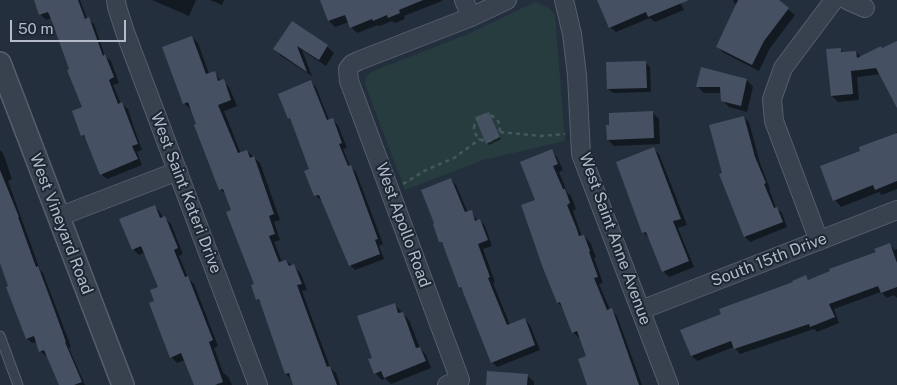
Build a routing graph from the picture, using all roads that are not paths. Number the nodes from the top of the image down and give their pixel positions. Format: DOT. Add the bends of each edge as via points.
graph roads {
  1 [pos="116,0"];
  2 [pos="464,0"];
  3 [pos="507,0"];
  4 [pos="564,0"];
  5 [pos="834,0"];
  6 [pos="847,0"];
  7 [pos="864,8"];
  8 [pos="471,17"];
  9 [pos="0,63"];
  10 [pos="178,171"];
  11 [pos="897,210"];
  12 [pos="58,217"];
  13 [pos="819,241"];
  14 [pos="641,310"];
  15 [pos="0,336"];
  16 [pos="454,382"];
  17 [pos="18,385"];
  18 [pos="122,385"];
  19 [pos="258,385"];
  20 [pos="669,385"];
  1 -- 10 [label="street, West Saint Kateri Drive"];
  2 -- 8 [label="street"];
  3 -- 8 [label="street"];
  4 -- 14 [label="street, West Saint Anne Avenue" via="577,75 581,154"];
  5 -- 13 [label="street" via="783,68 772,99 774,121"];
  6 -- 7 [label="street"];
  8 -- 16 [label="street, West Apollo Road" via="358,60 348,69 349,81"];
  9 -- 12 [label="street, West Vineyard Road"];
  10 -- 12 [label="street"];
  10 -- 19 [label="street, West Saint Kateri Drive"];
  11 -- 13 [label="street, South 15th Drive"];
  12 -- 18 [label="street, West Vineyard Road"];
  13 -- 14 [label="street, South 15th Drive"];
  14 -- 20 [label="street, West Saint Anne Avenue"];
  15 -- 17 [label="lane"];
}
